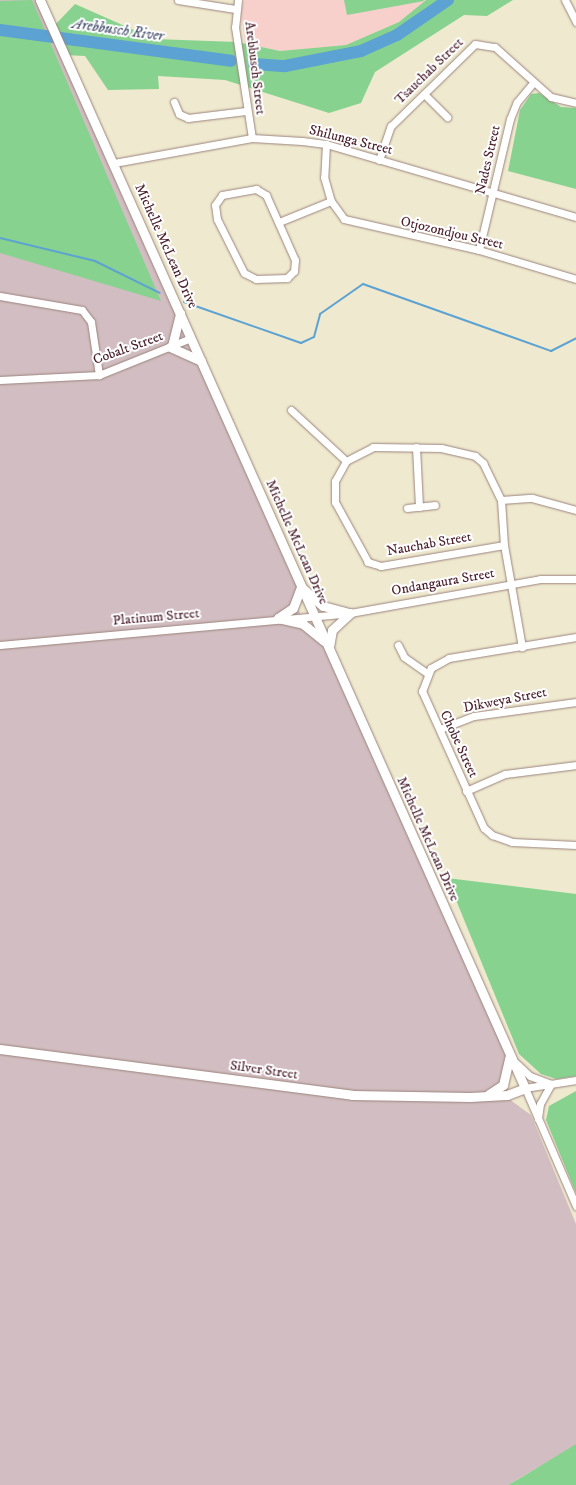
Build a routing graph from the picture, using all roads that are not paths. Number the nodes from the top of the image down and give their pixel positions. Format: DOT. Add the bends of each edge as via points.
graph roads {
  1 [pos="178,0"];
  2 [pos="238,0"];
  3 [pos="565,0"];
  4 [pos="42,3"];
  5 [pos="235,9"];
  6 [pos="576,22"];
  7 [pos="534,82"];
  8 [pos="424,94"];
  9 [pos="174,102"];
  10 [pos="576,103"];
  11 [pos="246,111"];
  12 [pos="447,117"];
  13 [pos="252,138"];
  14 [pos="326,144"];
  15 [pos="379,160"];
  16 [pos="114,163"];
  17 [pos="494,193"];
  18 [pos="331,201"];
  19 [pos="576,217"];
  20 [pos="279,222"];
  21 [pos="479,250"];
  22 [pos="576,279"];
  23 [pos="0,296"];
  24 [pos="180,312"];
  25 [pos="191,338"];
  26 [pos="171,347"];
  27 [pos="201,361"];
  28 [pos="99,374"];
  29 [pos="0,380"];
  30 [pos="291,410"];
  31 [pos="416,447"];
  32 [pos="346,460"];
  33 [pos="500,500"];
  34 [pos="435,505"];
  35 [pos="419,507"];
  36 [pos="407,508"];
  37 [pos="576,510"];
  38 [pos="504,545"];
  39 [pos="576,579"];
  40 [pos="510,584"];
  41 [pos="302,587"];
  42 [pos="350,613"];
  43 [pos="315,616"];
  44 [pos="278,618"];
  45 [pos="576,638"];
  46 [pos="0,644"];
  47 [pos="398,645"];
  48 [pos="522,647"];
  49 [pos="329,648"];
  50 [pos="428,674"];
  51 [pos="576,702"];
  52 [pos="440,729"];
  53 [pos="576,764"];
  54 [pos="466,791"];
  55 [pos="576,845"];
  56 [pos="0,1049"];
  57 [pos="509,1055"];
  58 [pos="576,1080"];
  59 [pos="551,1084"];
  60 [pos="524,1088"];
  61 [pos="486,1095"];
  62 [pos="538,1122"];
  63 [pos="576,1206"];
  1 -- 5 [label="street"];
  2 -- 5 [label="street, Arebbusch Street"];
  3 -- 6 [label="street"];
  4 -- 16 [label="street, Michelle McLean Drive"];
  5 -- 11 [label="street, Arebbusch Street"];
  7 -- 8 [label="street, Tsauchab Street" via="495,47 481,43 463,52"];
  7 -- 10 [label="street, Tsauchab Street" via="556,100"];
  7 -- 17 [label="street, Nades Street" via="512,115"];
  8 -- 12 [label="street"];
  8 -- 15 [label="street, Tsauchab Street" via="387,132"];
  9 -- 11 [label="street" via="179,114 188,118"];
  11 -- 13 [label="street, Arebbusch Street"];
  13 -- 14 [label="street, Shilunga Street"];
  13 -- 16 [label="street, Shilunga Street"];
  14 -- 15 [label="street, Shilunga Street"];
  14 -- 18 [label="street" via="323,173"];
  15 -- 17 [label="street, Shilunga Street"];
  16 -- 24 [label="street, Michelle McLean Drive"];
  17 -- 19 [label="street, Shilunga Street"];
  17 -- 21 [label="street, Nades Street"];
  18 -- 20 [label="street"];
  18 -- 21 [label="street, Otjozondjou Street" via="338,212 350,222"];
  20 -- 20 [label="street" via="295,260 294,272 281,279 256,279 244,273 235,260 217,218 215,204 225,193 256,189 266,195"];
  21 -- 22 [label="street, Otjozondjou Street"];
  23 -- 28 [label="street" via="82,310 91,322"];
  24 -- 25 [label="street, Michelle McLean Drive"];
  24 -- 26 [label="street"];
  25 -- 26 [label="street, Cobalt Street"];
  25 -- 27 [label="street, Michelle McLean Drive"];
  26 -- 27 [label="street"];
  26 -- 28 [label="street, Cobalt Street"];
  27 -- 41 [label="street, Michelle McLean Drive"];
  28 -- 29 [label="street, Cobalt Street"];
  30 -- 32 [label="street"];
  31 -- 32 [label="street" via="373,447"];
  31 -- 33 [label="street" via="452,449 475,456 489,469"];
  31 -- 35 [label="street"];
  32 -- 38 [label="street, Nauchab Street" via="335,481 333,494 360,553 368,562 381,566"];
  33 -- 37 [label="street" via="532,498"];
  33 -- 38 [label="street"];
  34 -- 35 [label="street"];
  35 -- 36 [label="street"];
  38 -- 40 [label="street"];
  39 -- 40 [label="street, Ondangaura Street" via="540,579"];
  40 -- 42 [label="street, Ondangaura Street"];
  40 -- 48 [label="street"];
  41 -- 42 [label="street" via="323,606"];
  41 -- 43 [label="street, Michelle McLean Drive"];
  41 -- 44 [label="street" via="293,608"];
  42 -- 43 [label="street, Ondangaura Street"];
  42 -- 49 [label="street" via="332,630"];
  43 -- 44 [label="street, Platinum Street"];
  43 -- 49 [label="street, Michelle McLean Drive"];
  44 -- 46 [label="street, Platinum Street"];
  44 -- 49 [label="street" via="303,624"];
  45 -- 48 [label="street"];
  47 -- 50 [label="street" via="404,657"];
  48 -- 50 [label="street" via="449,658"];
  49 -- 57 [label="street, Michelle McLean Drive"];
  50 -- 52 [label="street, Chobe Street" via="423,698"];
  51 -- 52 [label="street, Dikweya Street" via="474,716"];
  52 -- 54 [label="street, Chobe Street"];
  53 -- 54 [label="street" via="505,774"];
  54 -- 55 [label="street, Chobe Street" via="484,828 492,835 512,842"];
  56 -- 61 [label="street, Silver Street" via="352,1095"];
  57 -- 59 [label="street" via="530,1076"];
  57 -- 60 [label="street, Michelle McLean Drive"];
  57 -- 61 [label="street" via="509,1070 503,1085"];
  58 -- 59 [label="street"];
  59 -- 60 [label="street"];
  59 -- 62 [label="street" via="540,1104"];
  60 -- 61 [label="street, Silver Street" via="507,1095"];
  60 -- 62 [label="street"];
  62 -- 63 [label="street"];
}
